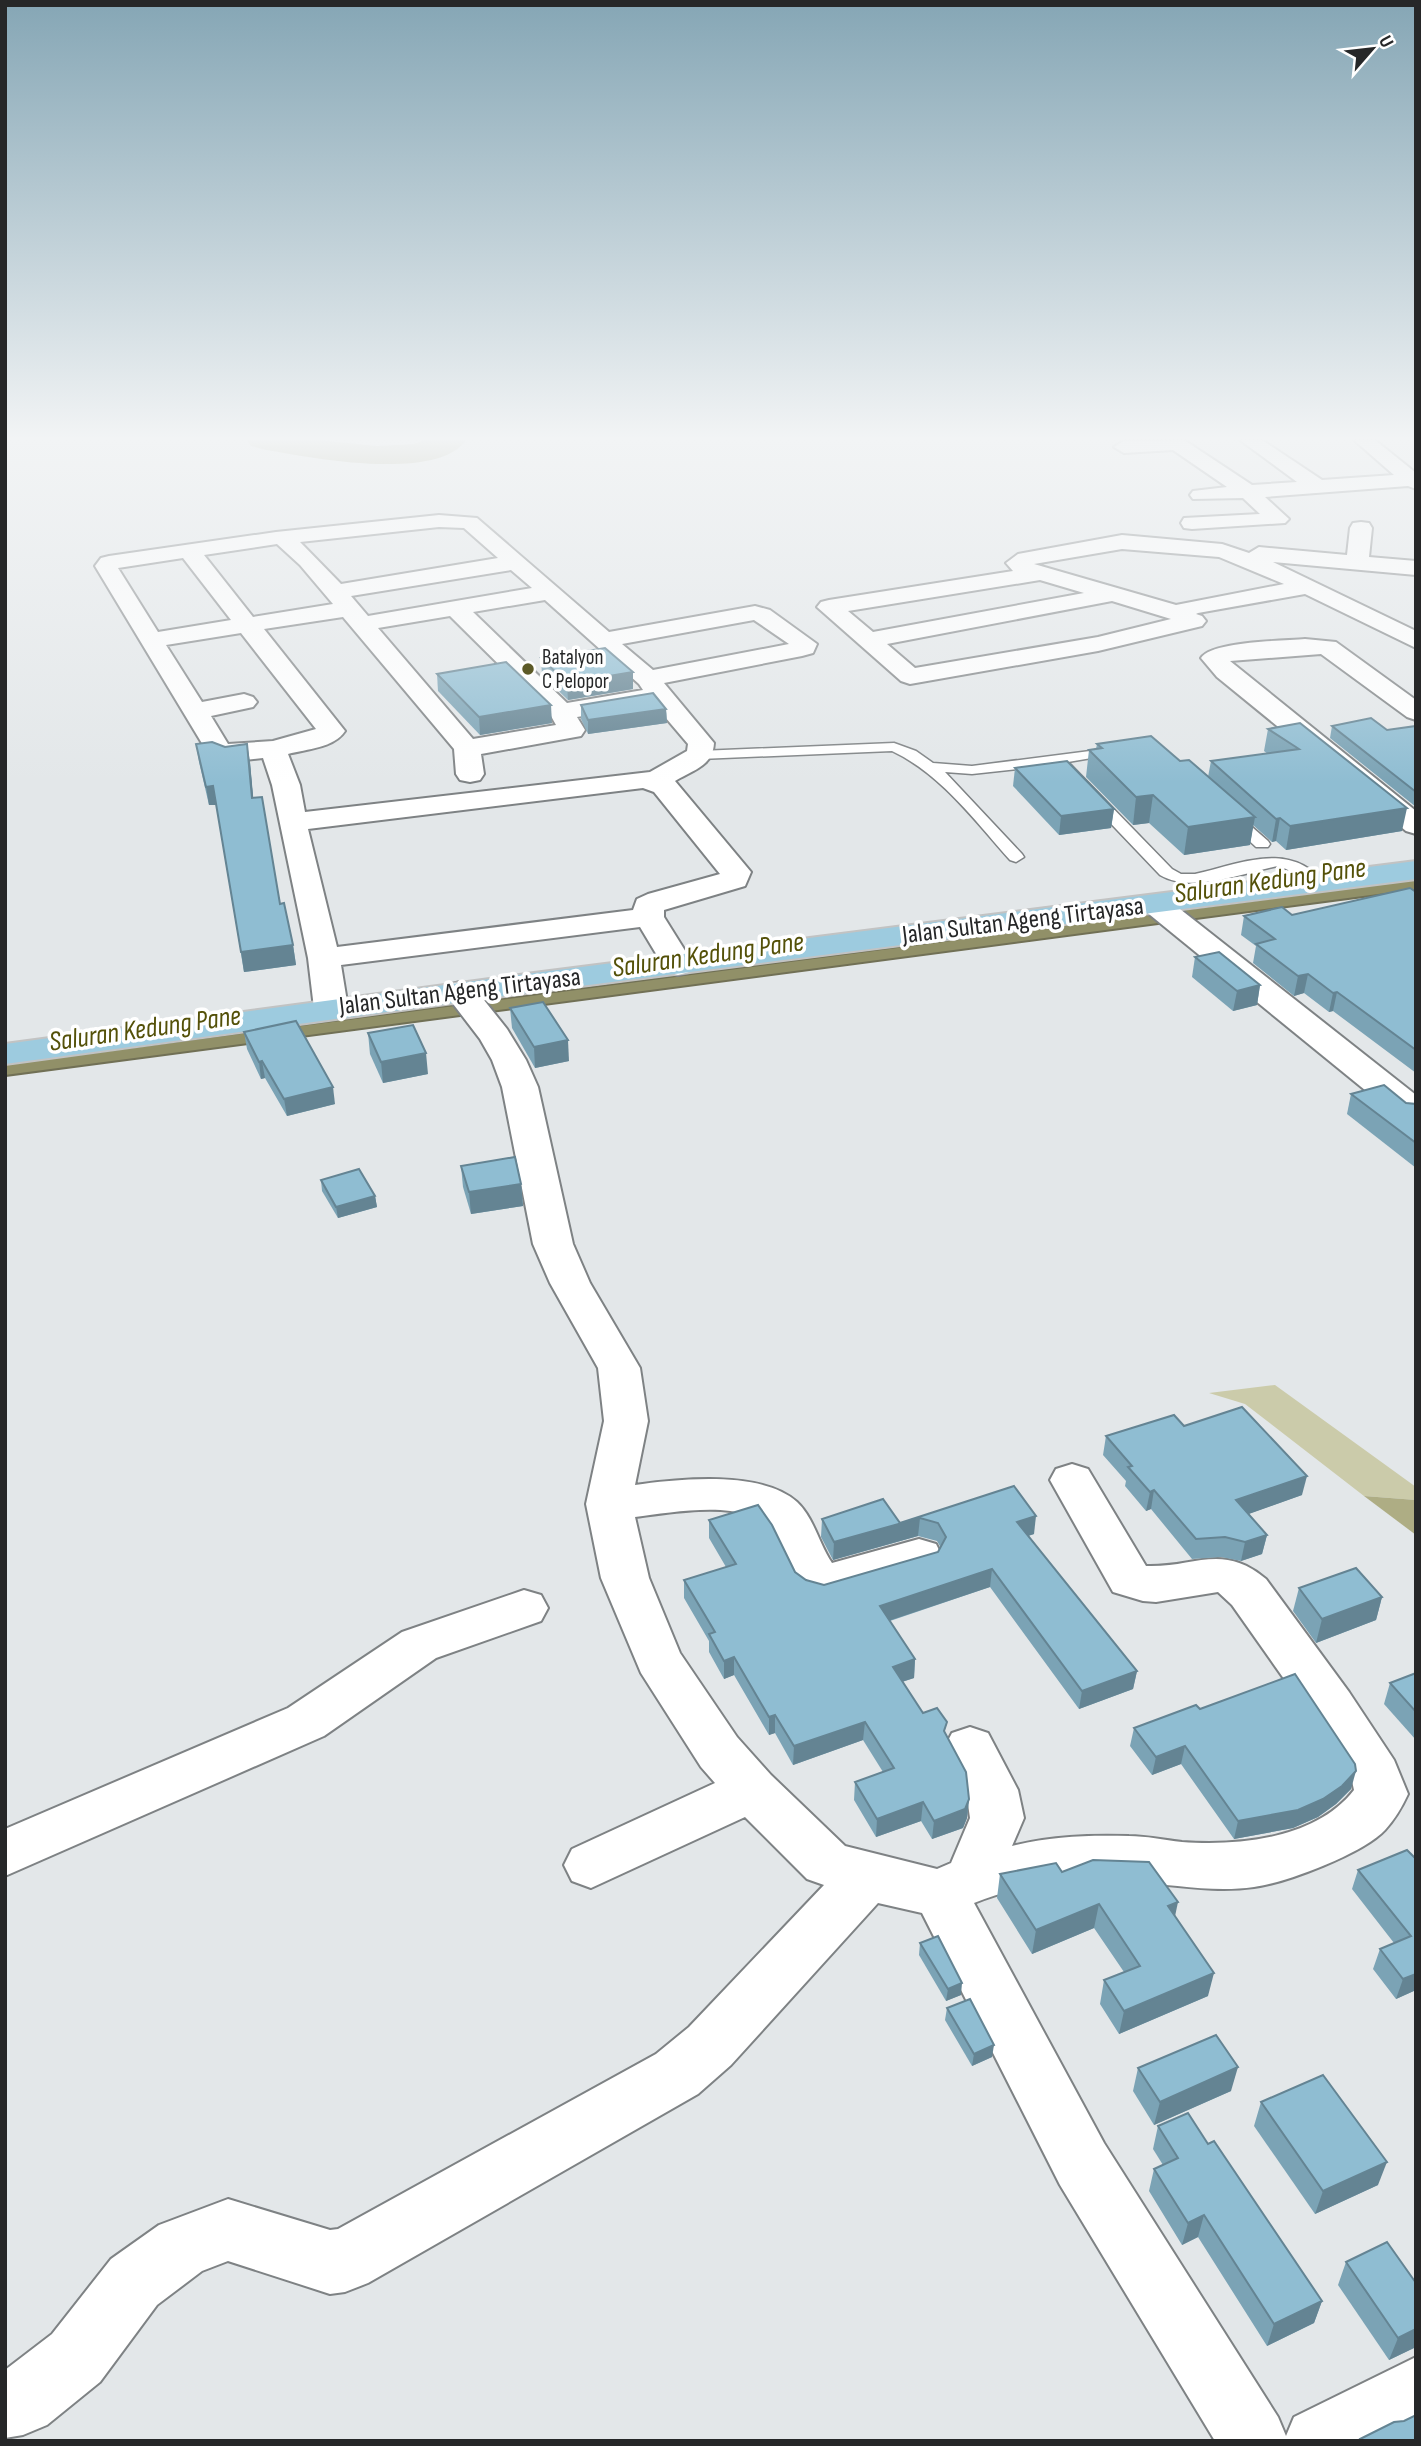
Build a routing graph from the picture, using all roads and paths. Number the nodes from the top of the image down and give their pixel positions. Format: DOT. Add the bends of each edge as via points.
graph roads {
  1 [pos="160,554"];
  2 [pos="191,554"];
  3 [pos="301,554"];
  4 [pos="507,554"];
  5 [pos="1053,554"];
  6 [pos="1231,554"];
  7 [pos="1257,554"];
  8 [pos="1358,554"];
  9 [pos="1267,555"];
  10 [pos="335,556"];
  11 [pos="308,560"];
  12 [pos="516,562"];
  13 [pos="1357,562"];
  14 [pos="1382,565"];
  15 [pos="1416,568"];
  16 [pos="1042,573"];
  17 [pos="1416,581"];
  18 [pos="1307,587"];
  19 [pos="552,592"];
  20 [pos="1115,595"];
  21 [pos="348,608"];
  22 [pos="455,608"];
  23 [pos="1373,617"];
  24 [pos="1203,623"];
  25 [pos="246,625"];
  26 [pos="150,640"];
  27 [pos="603,640"];
  28 [pos="868,640"];
  29 [pos="1416,641"];
  30 [pos="654,687"];
  31 [pos="244,702"];
  32 [pos="194,711"];
  33 [pos="1416,712"];
  34 [pos="467,748"];
  35 [pos="273,749"];
  36 [pos="579,749"];
  37 [pos="1129,749"];
  38 [pos="701,755"];
  39 [pos="1060,760"];
  40 [pos="931,767"];
  41 [pos="655,781"];
  42 [pos="473,802"];
  43 [pos="1222,807"];
  44 [pos="292,822"];
  45 [pos="1416,825"];
  46 [pos="1262,844"];
  47 [pos="1016,857"];
  48 [pos="1416,870"];
  49 [pos="1316,883"];
  50 [pos="1167,913"];
  51 [pos="649,918"];
  52 [pos="324,958"];
  53 [pos="678,965"];
  54 [pos="469,1003"];
  55 [pos="331,1008"];
  56 [pos="5,1054"];
  57 [pos="1416,1113"];
  58 [pos="1072,1480"];
  59 [pos="609,1504"];
  60 [pos="919,1556"];
  61 [pos="524,1608"];
  62 [pos="970,1748"];
  63 [pos="752,1790"];
  64 [pos="5,1853"];
  65 [pos="591,1865"];
  66 [pos="867,1877"];
  67 [pos="955,1886"];
  68 [pos="1416,2391"];
  69 [pos="5,2404"];
  70 [pos="1254,2441"];
  71 [pos="1318,2441"];
  1 -- 26 [label="street" via="106,566"];
  2 -- 25 [label="street"];
  3 -- 11 [label="street"];
  4 -- 12 [label="street"];
  5 -- 16 [label="street" via="1017,563"];
  6 -- 18 [label="street"];
  7 -- 9 [label="street"];
  8 -- 13 [label="street"];
  9 -- 13 [label="street"];
  10 -- 11 [label="street"];
  11 -- 21 [label="street"];
  12 -- 19 [label="street"];
  12 -- 21 [label="street"];
  13 -- 14 [label="street"];
  14 -- 15 [label="street"];
  14 -- 17 [label="street"];
  16 -- 20 [label="street"];
  16 -- 28 [label="street" via="829,607"];
  18 -- 23 [label="street"];
  18 -- 24 [label="street" via="1193,607"];
  19 -- 22 [label="street"];
  19 -- 27 [label="street"];
  20 -- 24 [label="street"];
  20 -- 28 [label="street"];
  21 -- 22 [label="street"];
  21 -- 25 [label="street"];
  21 -- 34 [label="street"];
  22 -- 36 [label="street"];
  23 -- 24 [label="street" via="1273,636 1248,635"];
  23 -- 29 [label="street"];
  24 -- 28 [label="street" via="910,676"];
  25 -- 26 [label="street"];
  25 -- 35 [label="street" via="332,731"];
  26 -- 32 [label="street"];
  27 -- 30 [label="street"];
  27 -- 30 [label="street" via="755,613 805,644 804,648"];
  30 -- 36 [label="street"];
  30 -- 38 [label="street" via="701,743"];
  31 -- 32 [label="street"];
  32 -- 35 [label="street" via="218,749 227,754"];
  33 -- 45 [label="street" via="1326,647 1213,658"];
  34 -- 36 [label="street"];
  34 -- 42 [label="street"];
  35 -- 44 [label="street" via="286,785"];
  36 -- 41 [label="street" via="643,780"];
  36 -- 42 [label="street"];
  37 -- 39 [label="lane"];
  38 -- 40 [label="lane" via="894,747 911,752"];
  38 -- 41 [label="street"];
  39 -- 40 [label="lane" via="972,770"];
  39 -- 49 [label="lane" via="1166,872 1178,879 1278,861 1297,866"];
  40 -- 47 [label="lane"];
  41 -- 51 [label="street" via="736,872 734,880 659,900 648,906"];
  42 -- 44 [label="street"];
  43 -- 46 [label="lane"];
  44 -- 52 [label="street"];
  48 -- 49 [label="main road, Jalan Sultan Ageng Tirtayasa"];
  49 -- 50 [label="main road, Jalan Sultan Ageng Tirtayasa"];
  50 -- 53 [label="main road, Jalan Sultan Ageng Tirtayasa"];
  50 -- 57 [label="street"];
  51 -- 52 [label="street"];
  51 -- 53 [label="street"];
  52 -- 55 [label="street"];
  53 -- 54 [label="main road, Jalan Sultan Ageng Tirtayasa"];
  54 -- 55 [label="main road, Jalan Sultan Ageng Tirtayasa"];
  54 -- 59 [label="street" via="505,1052 520,1087 553,1244 619,1368 626,1421"];
  55 -- 56 [label="main road, Jalan Sultan Ageng Tirtayasa"];
  58 -- 67 [label="street" via="1130,1580 1144,1586 1214,1574 1231,1578 1249,1592 1331,1706 1376,1775 1382,1794 1365,1816 1343,1831 1308,1848 1255,1864 1049,1860"];
  59 -- 60 [label="street" via="712,1495 761,1501 780,1513 810,1572 822,1583"];
  59 -- 63 [label="street" via="625,1578 658,1660 719,1752"];
  61 -- 64 [label="street" via="419,1645 306,1722"];
  62 -- 67 [label="street" via="992,1790 997,1818"];
  63 -- 65 [label="street"];
  63 -- 66 [label="street" via="826,1863"];
  66 -- 67 [label="street"];
  66 -- 69 [label="street" via="719,2037 677,2074 345,2260 330,2262 228,2230 183,2248 134,2282 76,2358 23,2401"];
  67 -- 70 [label="street" via="1082,2164"];
  68 -- 71 [label="street"];
}
